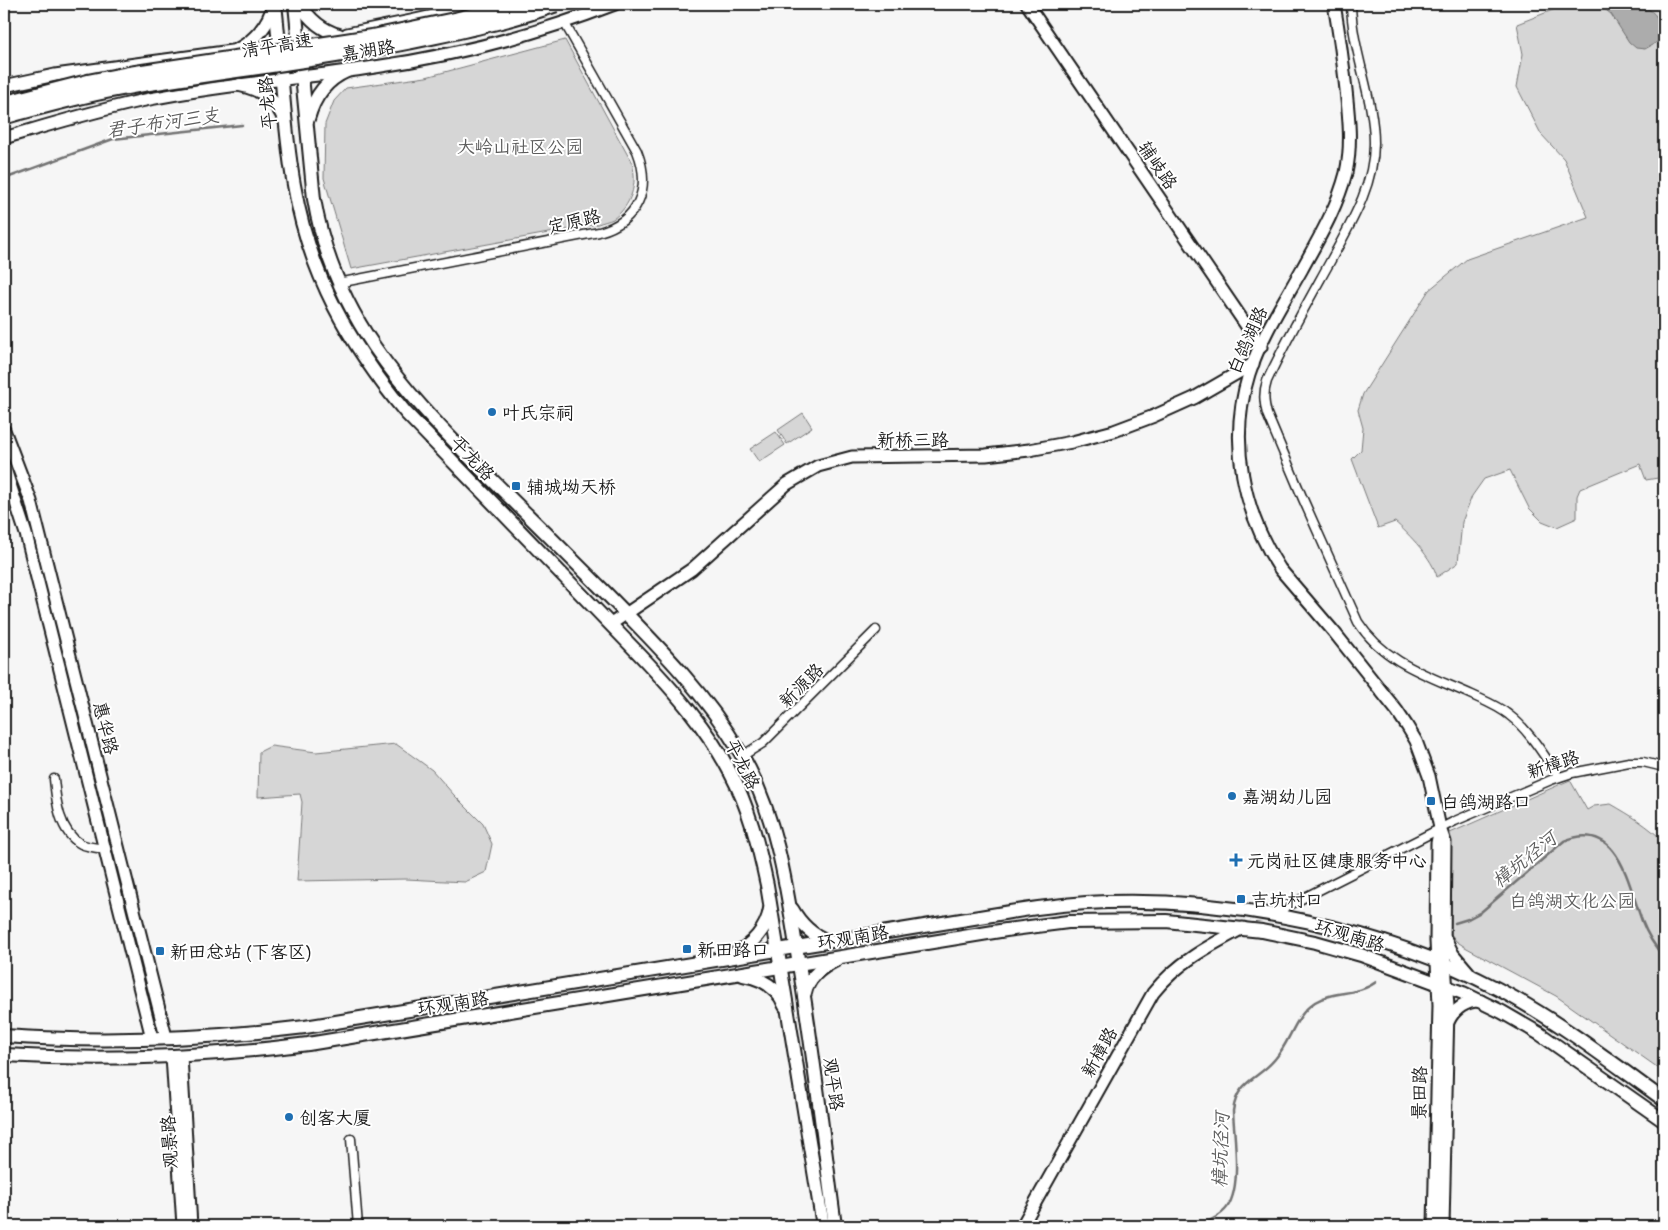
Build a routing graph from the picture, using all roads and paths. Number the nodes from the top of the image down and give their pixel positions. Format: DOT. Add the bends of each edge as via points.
graph roads {
  1 [pos="275,4"];
  2 [pos="294,4"];
  3 [pos="300,4"];
  4 [pos="487,4"];
  5 [pos="518,4"];
  6 [pos="555,4"];
  7 [pos="615,4"];
  8 [pos="1027,4"];
  9 [pos="1334,4"];
  10 [pos="1350,4"];
  11 [pos="564,22"];
  12 [pos="339,35"];
  13 [pos="298,42"];
  14 [pos="279,44"];
  15 [pos="237,50"];
  16 [pos="347,71"];
  17 [pos="302,77"];
  18 [pos="282,79"];
  19 [pos="240,85"];
  20 [pos="4,86"];
  21 [pos="4,104"];
  22 [pos="4,116"];
  23 [pos="287,126"];
  24 [pos="307,128"];
  25 [pos="4,138"];
  26 [pos="338,283"];
  27 [pos="1260,347"];
  28 [pos="1253,364"];
  29 [pos="4,430"];
  30 [pos="4,466"];
  31 [pos="626,614"];
  32 [pos="611,624"];
  33 [pos="876,630"];
  34 [pos="742,756"];
  35 [pos="1664,766"];
  36 [pos="1559,777"];
  37 [pos="54,779"];
  38 [pos="1440,828"];
  39 [pos="105,849"];
  40 [pos="770,902"];
  41 [pos="790,904"];
  42 [pos="1271,914"];
  43 [pos="1243,928"];
  44 [pos="1444,932"];
  45 [pos="829,941"];
  46 [pos="796,946"];
  47 [pos="778,949"];
  48 [pos="846,956"];
  49 [pos="728,957"];
  50 [pos="799,963"];
  51 [pos="1441,963"];
  52 [pos="781,966"];
  53 [pos="738,974"];
  54 [pos="1472,976"];
  55 [pos="1442,984"];
  56 [pos="804,996"];
  57 [pos="1481,1001"];
  58 [pos="788,1013"];
  59 [pos="1447,1023"];
  60 [pos="4,1036"];
  61 [pos="152,1038"];
  62 [pos="166,1038"];
  63 [pos="4,1055"];
  64 [pos="177,1056"];
  65 [pos="1664,1100"];
  66 [pos="1664,1121"];
  67 [pos="351,1139"];
  68 [pos="182,1226"];
  69 [pos="191,1226"];
  70 [pos="358,1226"];
  71 [pos="823,1226"];
  72 [pos="835,1226"];
  73 [pos="1022,1226"];
  74 [pos="1434,1226"];
  75 [pos="1443,1226"];
  1 -- 14 [label="main road, 平龙路"];
  1 -- 15 [label="main road" via="260,32"];
  2 -- 13 [label="main road, 平龙路"];
  3 -- 12 [label="main road" via="317,25"];
  4 -- 12 [label="street, 嘉湖路"];
  5 -- 21 [label="highway, 清平高速, bridge" via="404,32 126,75"];
  6 -- 22 [label="highway, 清平高速, bridge" via="414,41 127,86"];
  7 -- 11 [label="street, 嘉湖路"];
  8 -- 27 [label="street, 辅岐路"];
  9 -- 27 [label="street, 白鸽湖路" via="1351,136 1346,172 1324,229"];
  10 -- 36 [label="street" via="1373,126 1370,176 1346,231 1272,370 1264,392 1264,403 1303,499 1366,635 1400,662 1508,714 1530,736"];
  11 -- 16 [label="street, 嘉湖路" via="456,52"];
  11 -- 26 [label="street, 定原路" via="642,162 644,185 629,216 610,229 599,232"];
  12 -- 13 [label="street, 嘉湖路"];
  13 -- 14 [label="street, 嘉湖路"];
  13 -- 17 [label="main road, 平龙路"];
  14 -- 15 [label="street, 嘉湖路"];
  14 -- 18 [label="main road, 平龙路"];
  15 -- 20 [label="street, 嘉湖路" via="55,75"];
  16 -- 17 [label="street, 嘉湖路"];
  16 -- 24 [label="main road" via="331,80 320,92 310,110"];
  17 -- 18 [label="street, 嘉湖路"];
  17 -- 24 [label="main road, 平龙路"];
  18 -- 19 [label="street, 嘉湖路"];
  18 -- 23 [label="main road, 平龙路"];
  19 -- 23 [label="main road" via="267,95"];
  19 -- 25 [label="street, 嘉湖路" via="126,104"];
  23 -- 32 [label="main road, 平龙路" via="294,186 308,241 330,300 356,347 406,413"];
  24 -- 26 [label="main road, 平龙路" via="318,221"];
  26 -- 31 [label="main road, 平龙路" via="370,340 410,395"];
  27 -- 28 [label="street, 白鸽湖路"];
  28 -- 31 [label="street, 新桥三路" via="1161,413 1114,431 1072,442 986,455 852,457 818,466 787,484 692,569"];
  28 -- 38 [label="street, 白鸽湖路" via="1244,393 1239,439 1243,481 1255,521 1280,569 1398,711 1416,742"];
  29 -- 62 [label="street, 惠华路" via="31,501"];
  30 -- 39 [label="street, 惠华路" via="26,534"];
  31 -- 32 [label="street, 新桥三路"];
  31 -- 34 [label="main road, 平龙路" via="704,698"];
  32 -- 40 [label="main road, 平龙路" via="702,726 731,773 748,814"];
  33 -- 34 [label="street, 新源路" via="763,743"];
  34 -- 41 [label="main road, 平龙路" via="767,811"];
  35 -- 36 [label="street, 新樟路" via="1629,762"];
  36 -- 38 [label="street, 新樟路"];
  37 -- 39 [label="street" via="56,801 71,836 82,844"];
  38 -- 42 [label="street, 新樟路"];
  38 -- 44 [label="street, 白鸽湖路" via="1445,842"];
  38 -- 51 [label="street, 白鸽湖路" via="1437,843"];
  39 -- 61 [label="street, 惠华路"];
  40 -- 47 [label="main road, 平龙路"];
  40 -- 49 [label="main road" via="768,919 760,934"];
  41 -- 45 [label="main road" via="806,927"];
  41 -- 46 [label="main road, 平龙路"];
  42 -- 45 [label="main road, 环观南路" via="1161,903 1105,902 1037,908"];
  42 -- 51 [label="main road, 环观南路" via="1347,931"];
  43 -- 48 [label="main road, 环观南路" via="1166,921 1068,922"];
  43 -- 55 [label="main road, 环观南路" via="1337,947"];
  43 -- 73 [label="street, 新樟路" via="1188,959 1153,993"];
  44 -- 51 [label="street, 白鸽湖路"];
  44 -- 54 [label="street" via="1453,954"];
  45 -- 46 [label="main road, 环观南路"];
  46 -- 47 [label="main road, 环观南路"];
  46 -- 50 [label="main road, 观平路"];
  47 -- 49 [label="main road, 环观南路"];
  47 -- 52 [label="main road, 平龙路"];
  48 -- 50 [label="main road, 环观南路"];
  48 -- 56 [label="main road" via="817,973 809,982"];
  49 -- 62 [label="main road, 环观南路" via="305,1027"];
  50 -- 52 [label="main road, 环观南路"];
  50 -- 56 [label="main road, 观平路"];
  51 -- 54 [label="main road, 环观南路"];
  51 -- 55 [label="street, 景田路"];
  52 -- 53 [label="main road, 环观南路"];
  52 -- 58 [label="main road, 观平路"];
  53 -- 58 [label="main road" via="769,985 783,1001"];
  53 -- 64 [label="main road, 环观南路" via="308,1044"];
  54 -- 65 [label="main road, 环观南路" via="1560,1026"];
  55 -- 57 [label="main road, 环观南路"];
  55 -- 59 [label="street, 景田路"];
  55 -- 74 [label="street, 景田路"];
  56 -- 72 [label="main road, 观平路"];
  57 -- 59 [label="street" via="1470,1001 1460,1007"];
  57 -- 66 [label="main road, 环观南路" via="1558,1045"];
  58 -- 71 [label="main road, 观平路"];
  59 -- 75 [label="street, 景田路"];
  60 -- 61 [label="main road, 环观南路"];
  61 -- 62 [label="main road, 环观南路"];
  63 -- 64 [label="main road, 环观南路"];
  64 -- 68 [label="street, 观景路"];
  64 -- 69 [label="street, 观景路"];
  67 -- 70 [label="street"];
}
